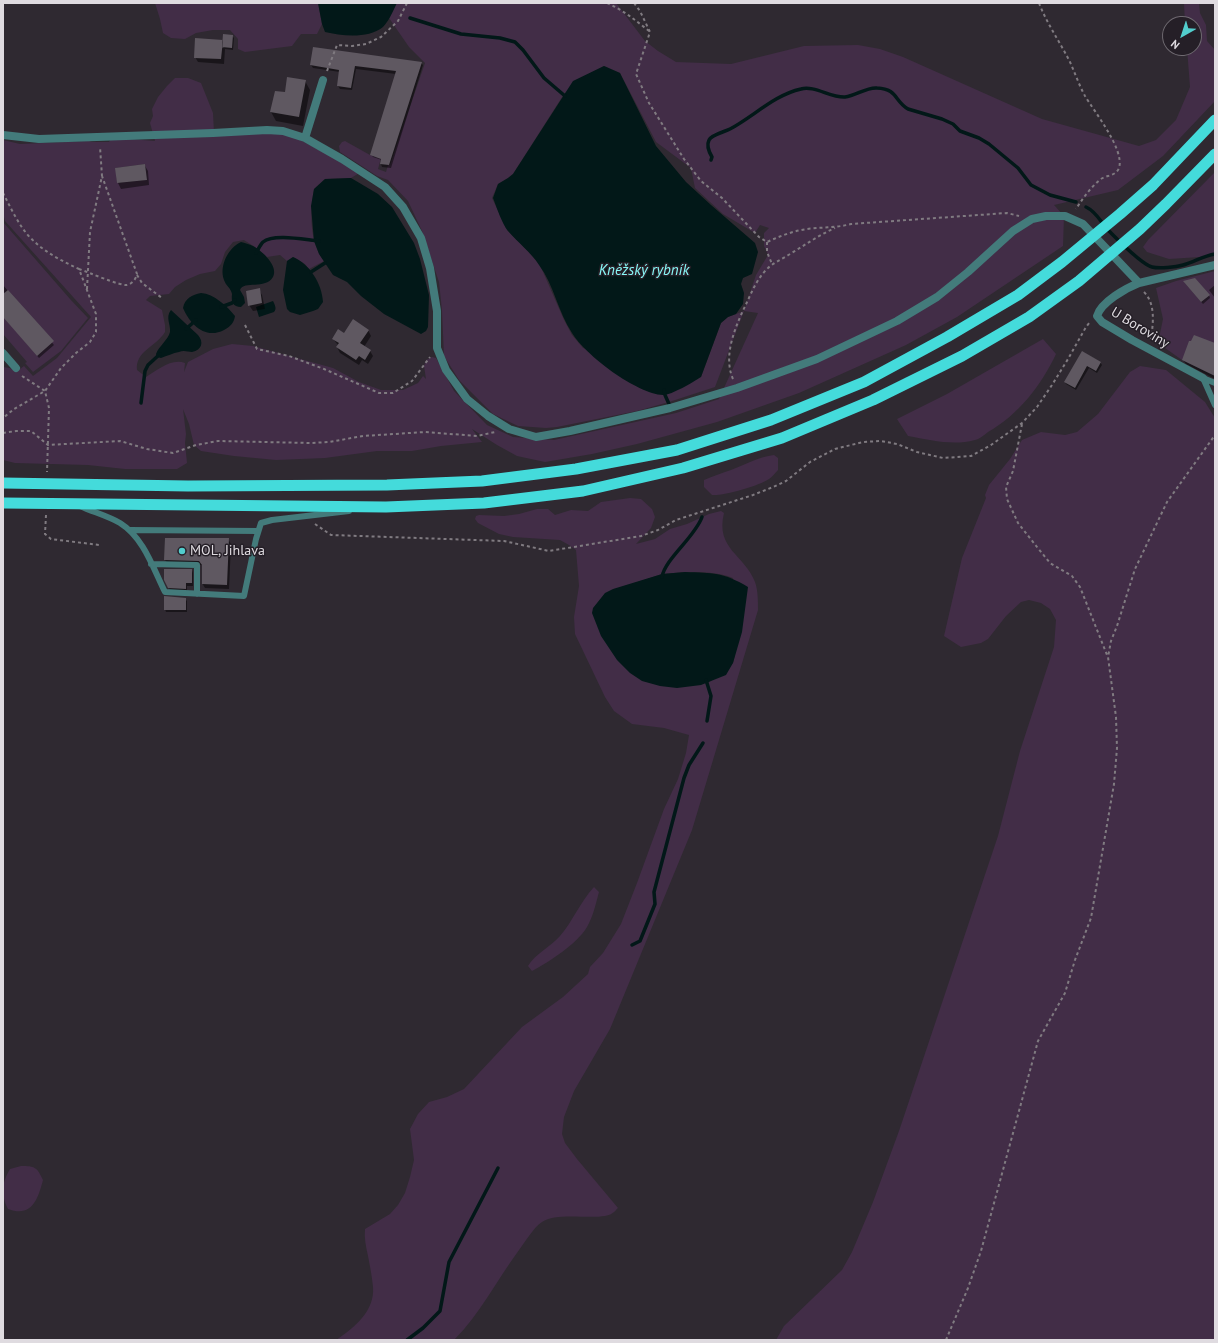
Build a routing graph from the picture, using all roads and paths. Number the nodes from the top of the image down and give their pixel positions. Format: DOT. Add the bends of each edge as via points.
graph roads {
  1 [pos="407,3"];
  2 [pos="607,3"];
  3 [pos="634,3"];
  4 [pos="1039,3"];
  5 [pos="650,32"];
  6 [pos="323,80"];
  7 [pos="1215,120"];
  8 [pos="3,135"];
  9 [pos="100,137"];
  10 [pos="305,138"];
  11 [pos="1215,154"];
  12 [pos="102,176"];
  13 [pos="3,193"];
  14 [pos="1071,218"];
  15 [pos="1032,219"];
  16 [pos="836,228"];
  17 [pos="767,242"];
  18 [pos="772,264"];
  19 [pos="1215,265"];
  20 [pos="79,269"];
  21 [pos="137,274"];
  22 [pos="1139,283"];
  23 [pos="87,290"];
  24 [pos="162,298"];
  25 [pos="1097,316"];
  26 [pos="245,325"];
  27 [pos="437,348"];
  28 [pos="1151,350"];
  29 [pos="3,354"];
  30 [pos="16,368"];
  31 [pos="1203,378"];
  32 [pos="1215,383"];
  33 [pos="737,388"];
  34 [pos="45,391"];
  35 [pos="1215,405"];
  36 [pos="3,418"];
  37 [pos="1022,423"];
  38 [pos="509,429"];
  39 [pos="3,433"];
  40 [pos="1215,435"];
  41 [pos="3,483"];
  42 [pos="3,503"];
  43 [pos="69,503"];
  44 [pos="386,507"];
  45 [pos="306,516"];
  46 [pos="130,530"];
  47 [pos="258,531"];
  48 [pos="151,564"];
  49 [pos="198,594"];
  50 [pos="1108,657"];
  51 [pos="946,1340"];
  1 -- 6 [label="path" via="398,21 381,37 366,44 337,45"];
  2 -- 5 [label="path" via="626,12"];
  3 -- 5 [label="path"];
  4 -- 14 [label="path" via="1084,95 1110,133 1120,162 1115,174 1103,178 1091,188"];
  5 -- 17 [label="path" via="636,74 649,103 701,181"];
  6 -- 10 [label="street"];
  7 -- 41 [label="highway" via="1153,185 1062,262 1018,295 864,382 771,420 677,450 576,469 482,481 387,485 188,486"];
  8 -- 9 [label="street" via="39,139"];
  9 -- 10 [label="street" via="267,130 283,131"];
  9 -- 12 [label="path"];
  10 -- 27 [label="street" via="385,187 403,207 421,238 430,268 437,311"];
  11 -- 44 [label="highway" via="1140,228 1079,281 1029,317 962,356 873,400 782,438 683,468 583,491 484,503"];
  12 -- 21 [label="path"];
  12 -- 23 [label="path" via="90,232"];
  13 -- 20 [label="path" via="23,229 35,243"];
  14 -- 15 [label="street" via="1046,216"];
  14 -- 22 [label="street" via="1086,226"];
  15 -- 16 [label="path" via="1006,213 851,224"];
  15 -- 33 [label="street" via="1013,231 937,297 897,321 817,359"];
  16 -- 17 [label="path" via="806,229"];
  16 -- 18 [label="path"];
  17 -- 18 [label="path" via="767,252"];
  18 -- 33 [label="path" via="755,285 734,330 730,372"];
  19 -- 22 [label="street, U Boroviny"];
  20 -- 21 [label="path" via="127,285 133,282"];
  20 -- 23 [label="path"];
  21 -- 24 [label="path" via="142,283"];
  22 -- 25 [label="street, U Boroviny" via="1117,295"];
  22 -- 28 [label="path" via="1150,298 1153,326"];
  23 -- 34 [label="path" via="96,314 96,332 90,342 66,363"];
  25 -- 28 [label="street, U Boroviny" via="1102,322"];
  25 -- 37 [label="path" via="1086,327 1052,385"];
  26 -- 27 [label="path" via="257,349 289,356 379,393 393,393 412,381"];
  27 -- 38 [label="street" via="446,370 466,399"];
  28 -- 31 [label="street, U Boroviny"];
  29 -- 30 [label="street"];
  30 -- 34 [label="path" via="22,376"];
  31 -- 32 [label="lane"];
  31 -- 35 [label="lane"];
  33 -- 38 [label="street" via="670,408 570,431 536,437"];
  34 -- 36 [label="path"];
  37 -- 45 [label="path" via="971,456 943,458 881,441 863,442 836,449 810,462 780,484 676,520 647,534 549,551 504,541 331,534"];
  37 -- 50 [label="path" via="1013,471 1006,487 1007,499 1018,523 1050,563 1072,576 1080,587"];
  38 -- 39 [label="path" via="477,436 425,432 363,436 329,442 218,441 196,444 173,453 120,441 48,445 31,430"];
  40 -- 50 [label="path" via="1167,502 1135,569"];
  42 -- 43 [label="highway"];
  43 -- 44 [label="highway"];
  43 -- 46 [label="lane" via="120,523"];
  44 -- 45 [label="lane"];
  45 -- 47 [label="lane" via="261,523"];
  46 -- 47 [label="lane"];
  46 -- 48 [label="lane" via="143,546"];
  47 -- 49 [label="lane" via="244,596"];
  48 -- 49 [label="lane" via="164,592"];
  48 -- 49 [label="lane" via="197,565"];
  50 -- 51 [label="path" via="1116,717 1117,748 1114,784 1091,918 1064,993 1038,1041 981,1251"];
}
